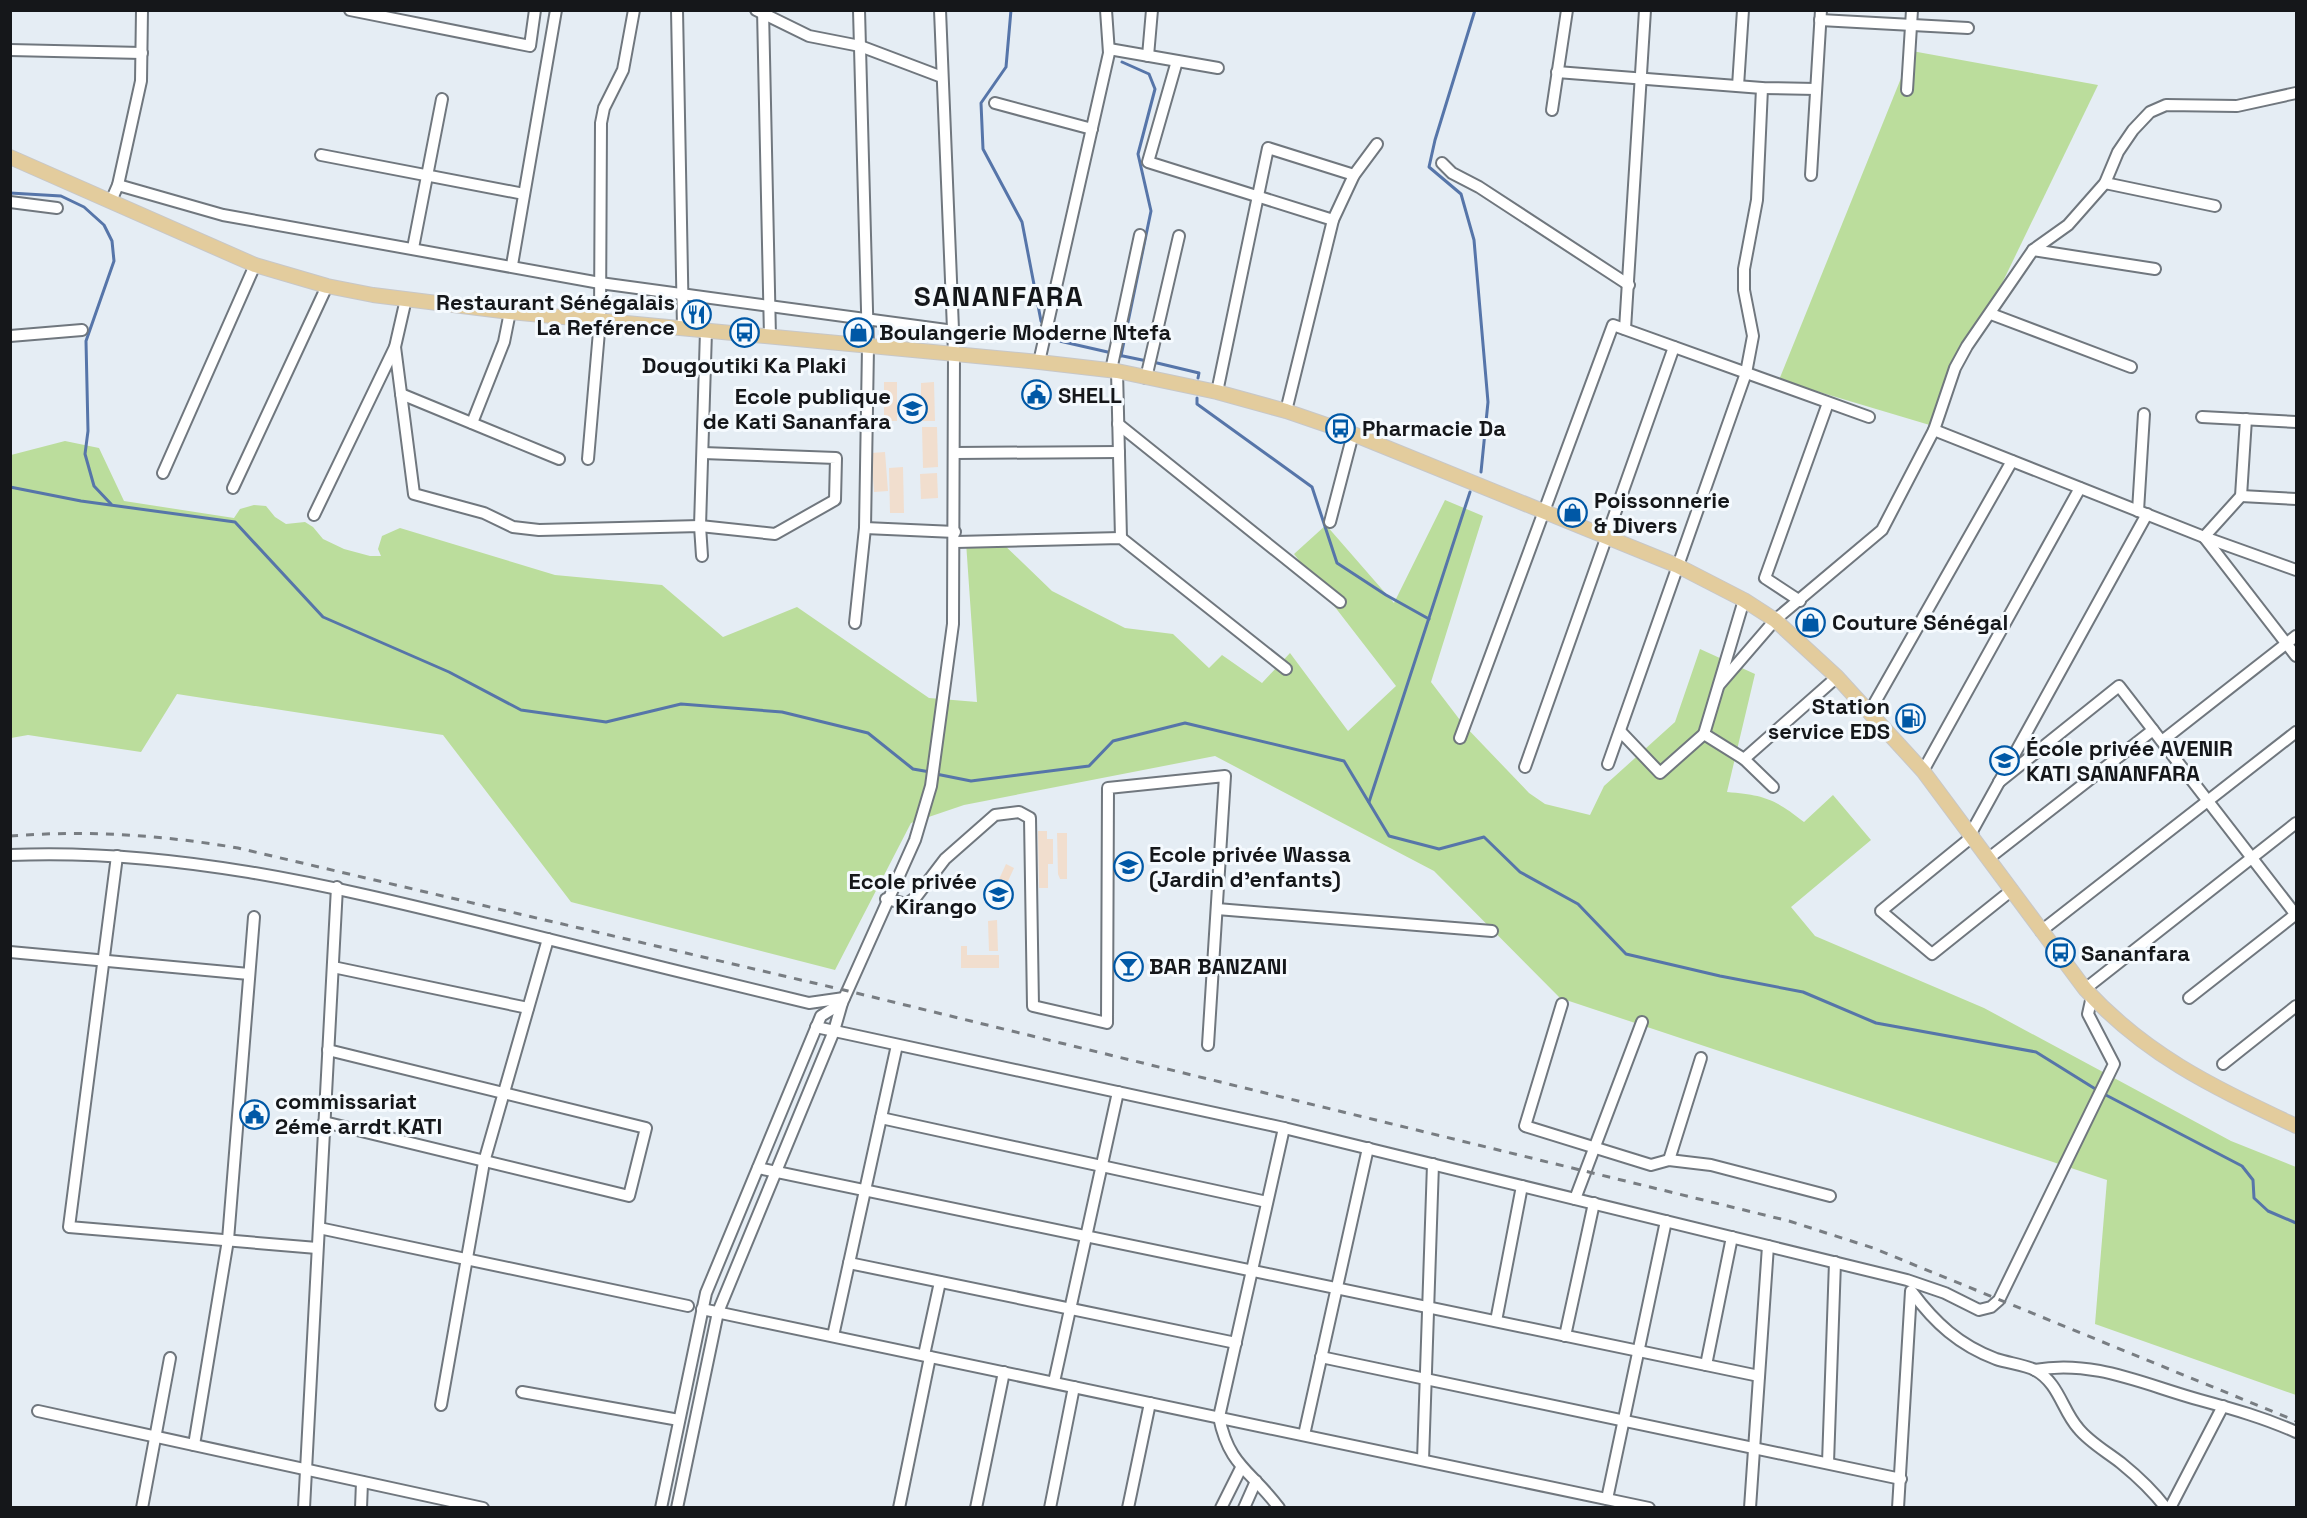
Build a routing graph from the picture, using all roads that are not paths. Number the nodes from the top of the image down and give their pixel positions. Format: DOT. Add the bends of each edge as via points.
graph roads {
  1 [pos="142,10"];
  2 [pos="351,10"];
  3 [pos="535,10"];
  4 [pos="556,10"];
  5 [pos="634,10"];
  6 [pos="677,10"];
  7 [pos="859,10"];
  8 [pos="940,10"];
  9 [pos="1106,10"];
  10 [pos="1152,10"];
  11 [pos="1567,10"];
  12 [pos="1645,10"];
  13 [pos="1743,10"];
  14 [pos="1912,10"];
  15 [pos="761,11"];
  16 [pos="1821,15"];
  17 [pos="1911,25"];
  18 [pos="1968,28"];
  19 [pos="860,46"];
  20 [pos="1109,49"];
  21 [pos="10,50"];
  22 [pos="142,53"];
  23 [pos="1148,56"];
  24 [pos="1177,61"];
  25 [pos="1218,68"];
  26 [pos="1557,72"];
  27 [pos="942,77"];
  28 [pos="1641,77"];
  29 [pos="1738,86"];
  30 [pos="1762,88"];
  31 [pos="1816,89"];
  32 [pos="1907,90"];
  33 [pos="2296,93"];
  34 [pos="442,99"];
  35 [pos="995,103"];
  36 [pos="1552,110"];
  37 [pos="1092,129"];
  38 [pos="1377,144"];
  39 [pos="321,155"];
  40 [pos="10,157"];
  41 [pos="1442,163"];
  42 [pos="427,175"];
  43 [pos="1354,175"];
  44 [pos="1811,175"];
  45 [pos="2105,183"];
  46 [pos="118,185"];
  47 [pos="525,194"];
  48 [pos="1260,197"];
  49 [pos="111,201"];
  50 [pos="10,202"];
  51 [pos="2215,206"];
  52 [pos="57,208"];
  53 [pos="1333,220"];
  54 [pos="1140,235"];
  55 [pos="1179,236"];
  56 [pos="413,248"];
  57 [pos="2033,250"];
  58 [pos="255,265"];
  59 [pos="512,265"];
  60 [pos="2155,269"];
  61 [pos="600,283"];
  62 [pos="1629,285"];
  63 [pos="327,286"];
  64 [pos="682,294"];
  65 [pos="406,299"];
  66 [pos="769,306"];
  67 [pos="510,312"];
  68 [pos="1990,314"];
  69 [pos="867,319"];
  70 [pos="600,320"];
  71 [pos="683,328"];
  72 [pos="1625,329"];
  73 [pos="82,330"];
  74 [pos="706,331"];
  75 [pos="954,331"];
  76 [pos="10,336"];
  77 [pos="770,337"];
  78 [pos="395,347"];
  79 [pos="868,347"];
  80 [pos="1674,347"];
  81 [pos="954,354"];
  82 [pos="1039,362"];
  83 [pos="2131,366"];
  84 [pos="1114,371"];
  85 [pos="1746,373"];
  86 [pos="1146,378"];
  87 [pos="1217,392"];
  88 [pos="401,394"];
  89 [pos="1828,403"];
  90 [pos="1286,411"];
  91 [pos="2144,414"];
  92 [pos="1869,417"];
  93 [pos="2202,417"];
  94 [pos="2246,419"];
  95 [pos="2296,422"];
  96 [pos="472,423"];
  97 [pos="1118,424"];
  98 [pos="1934,430"];
  99 [pos="1353,434"];
  100 [pos="1119,452"];
  101 [pos="703,453"];
  102 [pos="955,453"];
  103 [pos="559,459"];
  104 [pos="588,459"];
  105 [pos="2012,461"];
  106 [pos="163,473"];
  107 [pos="233,488"];
  108 [pos="2080,488"];
  109 [pos="2241,496"];
  110 [pos="2296,499"];
  111 [pos="1544,511"];
  112 [pos="2142,513"];
  113 [pos="314,515"];
  114 [pos="1330,522"];
  115 [pos="700,526"];
  116 [pos="865,528"];
  117 [pos="955,537"];
  118 [pos="1607,537"];
  119 [pos="2204,537"];
  120 [pos="1120,538"];
  121 [pos="702,556"];
  122 [pos="1678,566"];
  123 [pos="2296,570"];
  124 [pos="1744,600"];
  125 [pos="1800,601"];
  126 [pos="1340,602"];
  127 [pos="1775,620"];
  128 [pos="855,623"];
  129 [pos="2296,636"];
  130 [pos="2287,644"];
  131 [pos="2296,656"];
  132 [pos="1286,669"];
  133 [pos="1838,677"];
  134 [pos="1719,685"];
  135 [pos="1870,711"];
  136 [pos="2153,730"];
  137 [pos="1620,731"];
  138 [pos="2296,732"];
  139 [pos="1704,734"];
  140 [pos="1460,738"];
  141 [pos="2162,741"];
  142 [pos="1744,759"];
  143 [pos="1608,764"];
  144 [pos="1525,767"];
  145 [pos="1923,771"];
  146 [pos="1999,782"];
  147 [pos="1773,787"];
  148 [pos="2208,801"];
  149 [pos="2296,823"];
  150 [pos="1972,834"];
  151 [pos="10,855"];
  152 [pos="117,856"];
  153 [pos="1989,858"];
  154 [pos="2252,858"];
  155 [pos="337,887"];
  156 [pos="2012,890"];
  157 [pos="886,899"];
  158 [pos="1217,909"];
  159 [pos="2296,914"];
  160 [pos="254,917"];
  161 [pos="1492,931"];
  162 [pos="2041,931"];
  163 [pos="548,939"];
  164 [pos="10,952"];
  165 [pos="104,961"];
  166 [pos="333,967"];
  167 [pos="249,974"];
  168 [pos="2088,992"];
  169 [pos="2189,998"];
  170 [pos="843,1001"];
  171 [pos="1562,1004"];
  172 [pos="2296,1006"];
  173 [pos="528,1008"];
  174 [pos="1642,1022"];
  175 [pos="816,1028"];
  176 [pos="834,1031"];
  177 [pos="897,1045"];
  178 [pos="1208,1045"];
  179 [pos="328,1050"];
  180 [pos="1701,1059"];
  181 [pos="2223,1064"];
  182 [pos="1118,1092"];
  183 [pos="504,1094"];
  184 [pos="881,1118"];
  185 [pos="324,1122"];
  186 [pos="2296,1126"];
  187 [pos="1284,1128"];
  188 [pos="1368,1148"];
  189 [pos="1595,1148"];
  190 [pos="1670,1160"];
  191 [pos="484,1162"];
  192 [pos="1433,1164"];
  193 [pos="1102,1166"];
  194 [pos="758,1168"];
  195 [pos="775,1171"];
  196 [pos="1522,1186"];
  197 [pos="865,1190"];
  198 [pos="1830,1196"];
  199 [pos="1575,1199"];
  200 [pos="1267,1202"];
  201 [pos="1594,1203"];
  202 [pos="1666,1221"];
  203 [pos="318,1227"];
  204 [pos="1086,1236"];
  205 [pos="1732,1237"];
  206 [pos="228,1240"];
  207 [pos="1768,1246"];
  208 [pos="317,1248"];
  209 [pos="465,1259"];
  210 [pos="1835,1262"];
  211 [pos="849,1263"];
  212 [pos="1253,1271"];
  213 [pos="1907,1280"];
  214 [pos="940,1282"];
  215 [pos="1336,1288"];
  216 [pos="1912,1292"];
  217 [pos="688,1306"];
  218 [pos="1428,1307"];
  219 [pos="702,1309"];
  220 [pos="1070,1309"];
  221 [pos="718,1312"];
  222 [pos="1496,1321"];
  223 [pos="833,1336"];
  224 [pos="1565,1336"];
  225 [pos="1236,1343"];
  226 [pos="1639,1351"];
  227 [pos="927,1356"];
  228 [pos="1322,1357"];
  229 [pos="170,1358"];
  230 [pos="1706,1365"];
  231 [pos="2035,1370"];
  232 [pos="1004,1372"];
  233 [pos="1759,1376"];
  234 [pos="1426,1379"];
  235 [pos="1054,1382"];
  236 [pos="1074,1387"];
  237 [pos="522,1392"];
  238 [pos="1150,1403"];
  239 [pos="441,1405"];
  240 [pos="2223,1406"];
  241 [pos="38,1411"];
  242 [pos="1219,1417"];
  243 [pos="679,1420"];
  244 [pos="1623,1420"];
  245 [pos="2296,1432"];
  246 [pos="1304,1435"];
  247 [pos="155,1437"];
  248 [pos="194,1445"];
  249 [pos="1755,1448"];
  250 [pos="1423,1460"];
  251 [pos="1828,1463"];
  252 [pos="306,1468"];
  253 [pos="1241,1468"];
  254 [pos="1902,1479"];
  255 [pos="1256,1481"];
  256 [pos="362,1482"];
  257 [pos="432,1502"];
  258 [pos="1610,1502"];
  259 [pos="142,1508"];
  260 [pos="303,1508"];
  261 [pos="361,1508"];
  262 [pos="483,1508"];
  263 [pos="661,1508"];
  264 [pos="677,1508"];
  265 [pos="899,1508"];
  266 [pos="976,1508"];
  267 [pos="1050,1508"];
  268 [pos="1128,1508"];
  269 [pos="1221,1508"];
  270 [pos="1244,1508"];
  271 [pos="1279,1508"];
  272 [pos="1649,1508"];
  273 [pos="1750,1508"];
  274 [pos="1898,1508"];
  275 [pos="2166,1508"];
  276 [pos="2170,1508"];
  1 -- 22 [label="street"];
  2 -- 3 [label="street" via="530,45"];
  4 -- 47 [label="street"];
  5 -- 61 [label="street" via="623,70 601,123"];
  6 -- 64 [label="street"];
  7 -- 19 [label="street"];
  8 -- 27 [label="street"];
  9 -- 20 [label="street"];
  10 -- 23 [label="street"];
  11 -- 26 [label="street"];
  12 -- 28 [label="street"];
  13 -- 29 [label="street"];
  14 -- 17 [label="street"];
  15 -- 19 [label="street" via="809,36"];
  15 -- 66 [label="street"];
  16 -- 17 [label="street"];
  16 -- 31 [label="street"];
  17 -- 18 [label="street"];
  17 -- 32 [label="street"];
  19 -- 27 [label="street"];
  19 -- 69 [label="street"];
  20 -- 23 [label="street"];
  20 -- 37 [label="street"];
  21 -- 22 [label="street"];
  22 -- 46 [label="street" via="141,81"];
  23 -- 24 [label="street"];
  24 -- 25 [label="street"];
  24 -- 48 [label="street" via="1148,162"];
  26 -- 28 [label="street"];
  26 -- 36 [label="street"];
  27 -- 75 [label="street"];
  28 -- 29 [label="street"];
  28 -- 62 [label="street"];
  29 -- 30 [label="street"];
  30 -- 31 [label="street"];
  30 -- 85 [label="street" via="1757,200 1744,269 1753,336"];
  31 -- 44 [label="street"];
  33 -- 45 [label="street" via="2237,106 2166,105 2150,112 2118,152"];
  34 -- 42 [label="street"];
  35 -- 37 [label="street"];
  37 -- 82 [label="street"];
  38 -- 43 [label="street"];
  39 -- 42 [label="street"];
  40 -- 49 [label="main road"];
  41 -- 62 [label="street"];
  42 -- 47 [label="street"];
  42 -- 56 [label="street"];
  43 -- 48 [label="street" via="1268,148"];
  43 -- 53 [label="street"];
  45 -- 51 [label="street"];
  45 -- 57 [label="street" via="2068,225"];
  46 -- 49 [label="street"];
  46 -- 56 [label="street" via="223,215"];
  47 -- 59 [label="street"];
  48 -- 53 [label="street"];
  48 -- 87 [label="street"];
  49 -- 58 [label="main road"];
  50 -- 52 [label="street"];
  53 -- 90 [label="street"];
  54 -- 84 [label="street"];
  55 -- 86 [label="street"];
  56 -- 59 [label="street"];
  57 -- 60 [label="street"];
  57 -- 68 [label="street"];
  58 -- 63 [label="main road"];
  58 -- 106 [label="street"];
  59 -- 61 [label="street"];
  61 -- 64 [label="street"];
  61 -- 70 [label="street"];
  62 -- 72 [label="street"];
  63 -- 65 [label="main road"];
  63 -- 107 [label="street"];
  64 -- 66 [label="street"];
  64 -- 71 [label="street"];
  65 -- 67 [label="main road"];
  65 -- 78 [label="street"];
  66 -- 69 [label="street"];
  66 -- 77 [label="street"];
  67 -- 70 [label="main road"];
  67 -- 96 [label="street" via="504,342"];
  68 -- 83 [label="street"];
  68 -- 98 [label="street" via="1955,368"];
  69 -- 75 [label="street"];
  69 -- 79 [label="street"];
  70 -- 71 [label="main road"];
  70 -- 104 [label="street"];
  71 -- 74 [label="main road"];
  72 -- 80 [label="street"];
  72 -- 111 [label="street" via="1613,325"];
  73 -- 76 [label="street"];
  74 -- 77 [label="main road"];
  74 -- 101 [label="street"];
  75 -- 81 [label="street"];
  77 -- 79 [label="main road"];
  78 -- 88 [label="street"];
  78 -- 113 [label="street"];
  79 -- 81 [label="main road"];
  79 -- 116 [label="street"];
  80 -- 85 [label="street"];
  80 -- 118 [label="street"];
  81 -- 82 [label="main road"];
  81 -- 102 [label="street"];
  82 -- 84 [label="main road"];
  84 -- 86 [label="main road"];
  84 -- 97 [label="street"];
  85 -- 89 [label="street"];
  85 -- 122 [label="street"];
  86 -- 87 [label="main road"];
  87 -- 90 [label="main road"];
  88 -- 96 [label="street"];
  88 -- 115 [label="street" via="414,494 484,513 513,527 539,530"];
  89 -- 92 [label="street"];
  89 -- 125 [label="street" via="1765,578"];
  90 -- 99 [label="main road"];
  91 -- 112 [label="street"];
  93 -- 94 [label="street"];
  94 -- 95 [label="street"];
  94 -- 109 [label="street"];
  96 -- 103 [label="street"];
  97 -- 100 [label="street"];
  97 -- 126 [label="street"];
  98 -- 105 [label="street"];
  98 -- 125 [label="street" via="1882,530"];
  99 -- 111 [label="main road"];
  99 -- 114 [label="street"];
  100 -- 102 [label="street"];
  100 -- 120 [label="street"];
  101 -- 115 [label="street"];
  101 -- 115 [label="street" via="836,458 835,500 775,534"];
  102 -- 117 [label="street"];
  105 -- 108 [label="street"];
  105 -- 135 [label="street"];
  108 -- 112 [label="street"];
  108 -- 145 [label="street"];
  109 -- 110 [label="street"];
  109 -- 119 [label="street"];
  111 -- 118 [label="main road"];
  111 -- 140 [label="street"];
  112 -- 119 [label="street"];
  112 -- 146 [label="street"];
  115 -- 121 [label="street"];
  116 -- 117 [label="street"];
  116 -- 128 [label="street"];
  117 -- 120 [label="street"];
  117 -- 157 [label="street" via="953,624 931,786 915,840"];
  118 -- 122 [label="main road"];
  118 -- 144 [label="street"];
  119 -- 123 [label="street"];
  119 -- 130 [label="street"];
  120 -- 132 [label="street"];
  122 -- 124 [label="main road"];
  122 -- 137 [label="street"];
  124 -- 127 [label="main road"];
  124 -- 134 [label="street"];
  125 -- 127 [label="street"];
  127 -- 133 [label="main road"];
  127 -- 134 [label="street"];
  129 -- 130 [label="street"];
  130 -- 131 [label="street"];
  130 -- 141 [label="street"];
  133 -- 135 [label="main road"];
  133 -- 142 [label="street"];
  134 -- 139 [label="street"];
  135 -- 145 [label="main road"];
  136 -- 141 [label="street"];
  136 -- 146 [label="street" via="2119,686"];
  136 -- 153 [label="street"];
  137 -- 139 [label="street" via="1660,773"];
  137 -- 143 [label="street"];
  138 -- 148 [label="street"];
  139 -- 142 [label="street"];
  141 -- 148 [label="street"];
  142 -- 147 [label="street"];
  145 -- 150 [label="main road"];
  146 -- 150 [label="street"];
  148 -- 154 [label="street"];
  148 -- 162 [label="street"];
  149 -- 154 [label="street"];
  150 -- 153 [label="main road"];
  150 -- 156 [label="street" via="1881,911 1932,954"];
  151 -- 152 [label="street"];
  152 -- 155 [label="street" via="166,859"];
  152 -- 165 [label="street"];
  153 -- 156 [label="main road"];
  154 -- 159 [label="street"];
  154 -- 168 [label="street"];
  155 -- 163 [label="street"];
  155 -- 166 [label="street"];
  156 -- 162 [label="main road"];
  157 -- 158 [label="street" via="907,904 945,859 995,815 1024,815 1030,819 1033,1006 1107,1023 1108,788 1225,776"];
  157 -- 170 [label="street"];
  158 -- 161 [label="street"];
  158 -- 178 [label="street"];
  159 -- 169 [label="street"];
  160 -- 167 [label="street"];
  162 -- 168 [label="main road"];
  163 -- 170 [label="street" via="809,1003"];
  163 -- 173 [label="street"];
  164 -- 165 [label="street"];
  165 -- 167 [label="street"];
  165 -- 206 [label="street" via="69,1227"];
  166 -- 173 [label="street"];
  166 -- 179 [label="street"];
  167 -- 206 [label="street"];
  168 -- 186 [label="main road" via="2136,1038 2163,1057"];
  168 -- 213 [label="street" via="2088,1014 2115,1064 1999,1300 1979,1310"];
  170 -- 175 [label="street" via="821,1016"];
  170 -- 176 [label="street"];
  171 -- 189 [label="street" via="1525,1126"];
  172 -- 181 [label="street"];
  173 -- 183 [label="street"];
  174 -- 189 [label="street"];
  175 -- 176 [label="street"];
  175 -- 194 [label="street"];
  176 -- 177 [label="street"];
  176 -- 195 [label="street"];
  177 -- 182 [label="street"];
  177 -- 184 [label="street"];
  179 -- 183 [label="street"];
  179 -- 185 [label="street"];
  180 -- 190 [label="street"];
  182 -- 187 [label="street"];
  182 -- 193 [label="street"];
  183 -- 191 [label="street"];
  183 -- 191 [label="street" via="646,1128 629,1196"];
  184 -- 193 [label="street"];
  184 -- 197 [label="street"];
  185 -- 191 [label="street"];
  185 -- 203 [label="street"];
  187 -- 188 [label="street"];
  187 -- 200 [label="street"];
  188 -- 192 [label="street"];
  188 -- 215 [label="street"];
  189 -- 190 [label="street" via="1651,1165"];
  189 -- 199 [label="street"];
  190 -- 198 [label="street" via="1711,1165"];
  191 -- 209 [label="street"];
  192 -- 196 [label="street"];
  192 -- 218 [label="street"];
  193 -- 200 [label="street"];
  193 -- 204 [label="street"];
  194 -- 195 [label="street"];
  194 -- 219 [label="street"];
  195 -- 197 [label="street"];
  195 -- 221 [label="street"];
  196 -- 199 [label="street"];
  196 -- 222 [label="street"];
  197 -- 204 [label="street"];
  197 -- 211 [label="street"];
  199 -- 201 [label="street"];
  200 -- 212 [label="street"];
  201 -- 202 [label="street"];
  201 -- 224 [label="street"];
  202 -- 205 [label="street"];
  202 -- 226 [label="street"];
  203 -- 208 [label="street"];
  203 -- 209 [label="street"];
  204 -- 212 [label="street"];
  204 -- 220 [label="street"];
  205 -- 207 [label="street"];
  205 -- 230 [label="street"];
  206 -- 208 [label="street"];
  206 -- 248 [label="street"];
  207 -- 210 [label="street"];
  207 -- 233 [label="street"];
  208 -- 252 [label="street"];
  209 -- 217 [label="street"];
  209 -- 239 [label="street"];
  210 -- 213 [label="street"];
  210 -- 251 [label="street"];
  211 -- 214 [label="street"];
  211 -- 223 [label="street"];
  212 -- 215 [label="street"];
  212 -- 225 [label="street"];
  213 -- 216 [label="street"];
  214 -- 220 [label="street"];
  214 -- 227 [label="street"];
  215 -- 218 [label="street"];
  215 -- 228 [label="street"];
  216 -- 231 [label="street" via="1944,1330 1960,1341 1984,1354"];
  216 -- 254 [label="street"];
  218 -- 222 [label="street"];
  218 -- 234 [label="street"];
  219 -- 221 [label="street"];
  219 -- 243 [label="street"];
  220 -- 225 [label="street"];
  220 -- 235 [label="street"];
  221 -- 223 [label="street"];
  221 -- 264 [label="street"];
  222 -- 224 [label="street"];
  223 -- 227 [label="street"];
  224 -- 226 [label="street"];
  225 -- 242 [label="street"];
  226 -- 230 [label="street"];
  226 -- 244 [label="street"];
  227 -- 232 [label="street"];
  227 -- 265 [label="street"];
  228 -- 234 [label="street"];
  228 -- 246 [label="street"];
  229 -- 247 [label="street"];
  230 -- 233 [label="street"];
  231 -- 240 [label="street" via="2060,1365 2094,1368"];
  231 -- 275 [label="street" via="2061,1397 2079,1430 2154,1492"];
  232 -- 235 [label="street"];
  232 -- 266 [label="street"];
  233 -- 249 [label="street"];
  234 -- 244 [label="street"];
  234 -- 250 [label="street"];
  235 -- 236 [label="street"];
  236 -- 238 [label="street"];
  236 -- 267 [label="street"];
  237 -- 243 [label="street"];
  238 -- 242 [label="street"];
  238 -- 268 [label="street"];
  240 -- 245 [label="street"];
  240 -- 276 [label="street"];
  241 -- 247 [label="street"];
  242 -- 246 [label="street"];
  242 -- 253 [label="street" via="1224,1440"];
  243 -- 263 [label="street"];
  244 -- 249 [label="street"];
  244 -- 258 [label="street"];
  246 -- 250 [label="street"];
  247 -- 248 [label="street"];
  247 -- 259 [label="street"];
  248 -- 252 [label="street"];
  249 -- 251 [label="street"];
  249 -- 273 [label="street"];
  250 -- 258 [label="street"];
  251 -- 254 [label="street"];
  252 -- 256 [label="street"];
  252 -- 260 [label="street"];
  253 -- 255 [label="street"];
  253 -- 269 [label="street"];
  254 -- 274 [label="street"];
  255 -- 270 [label="street"];
  255 -- 271 [label="street"];
  256 -- 257 [label="street"];
  256 -- 261 [label="street"];
  257 -- 262 [label="street"];
  258 -- 272 [label="street"];
}
